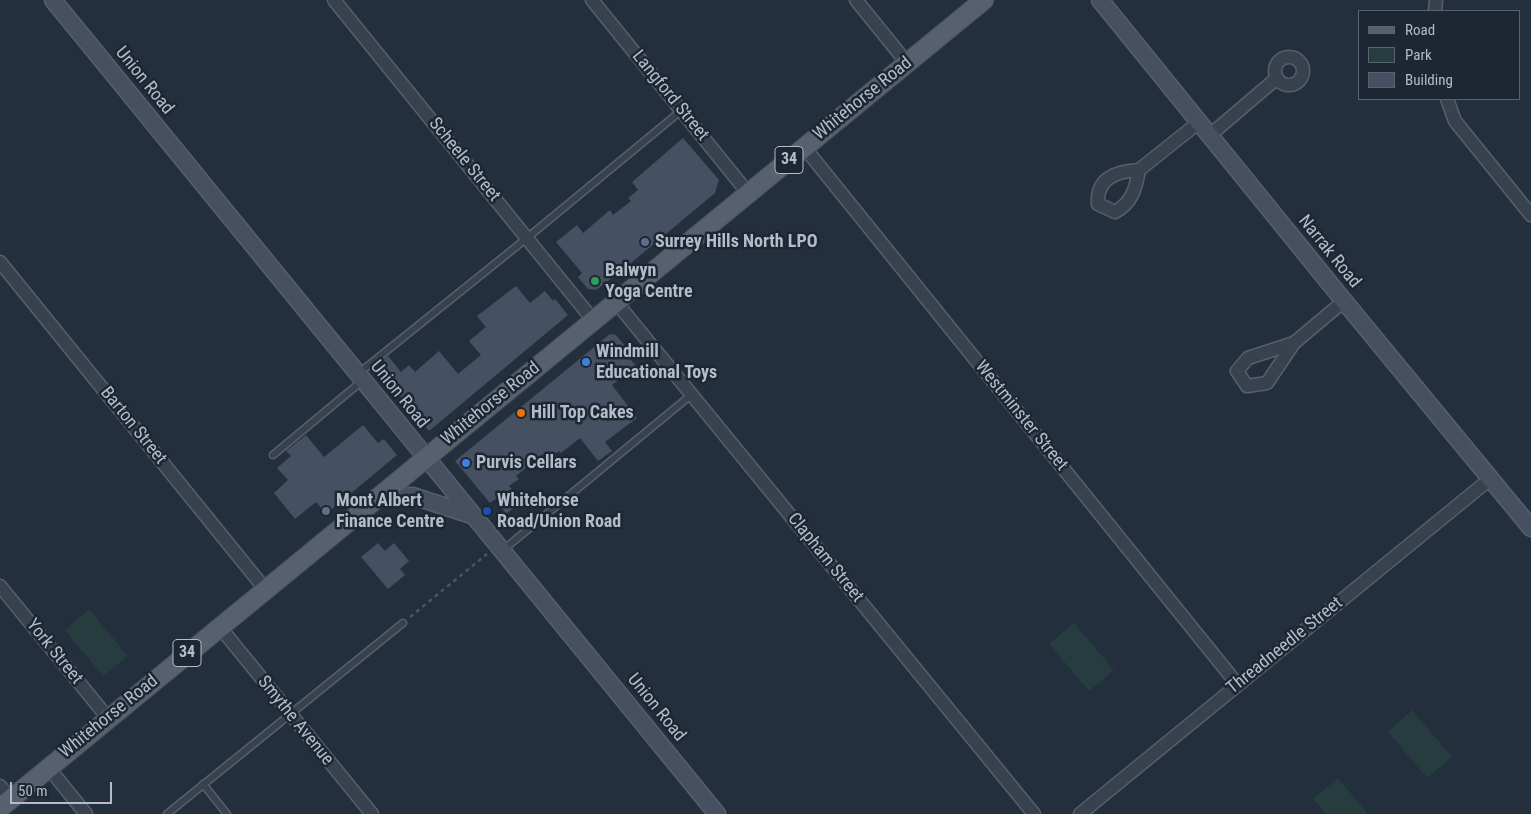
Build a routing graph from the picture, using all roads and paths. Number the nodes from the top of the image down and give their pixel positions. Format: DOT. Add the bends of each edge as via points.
graph roads {
  1 [pos="52,0"];
  2 [pos="334,0"];
  3 [pos="592,0"];
  4 [pos="856,0"];
  5 [pos="984,0"];
  6 [pos="1100,0"];
  7 [pos="907,63"];
  8 [pos="1277,78"];
  9 [pos="1447,100"];
  10 [pos="682,110"];
  11 [pos="1198,123"];
  12 [pos="1208,136"];
  13 [pos="804,148"];
  14 [pos="1139,170"];
  15 [pos="748,193"];
  16 [pos="1531,215"];
  17 [pos="528,238"];
  18 [pos="0,262"];
  19 [pos="1344,301"];
  20 [pos="616,302"];
  21 [pos="593,320"];
  22 [pos="1294,343"];
  23 [pos="360,378"];
  24 [pos="691,395"];
  25 [pos="273,455"];
  26 [pos="425,458"];
  27 [pos="1490,479"];
  28 [pos="376,498"];
  29 [pos="471,515"];
  30 [pos="1531,528"];
  31 [pos="499,549"];
  32 [pos="0,586"];
  33 [pos="266,589"];
  34 [pos="403,623"];
  35 [pos="220,626"];
  36 [pos="1238,685"];
  37 [pos="289,714"];
  38 [pos="108,718"];
  39 [pos="48,767"];
  40 [pos="203,784"];
  41 [pos="4,798"];
  42 [pos="86,814"];
  43 [pos="167,814"];
  44 [pos="227,814"];
  45 [pos="372,814"];
  46 [pos="717,814"];
  47 [pos="1034,814"];
  48 [pos="1080,814"];
  1 -- 23 [label="main road, Union Road"];
  2 -- 17 [label="street, Scheele Street"];
  3 -- 10 [label="street, Langford Street"];
  4 -- 7 [label="street"];
  5 -- 7 [label="main road, Whitehorse Road / 34"];
  6 -- 11 [label="main road, Narrak Road"];
  7 -- 13 [label="main road, Whitehorse Road / 34"];
  8 -- 12 [label="street"];
  9 -- 16 [label="street" via="1455,121"];
  10 -- 15 [label="street, Langford Street"];
  10 -- 17 [label="lane"];
  11 -- 12 [label="main road, Narrak Road"];
  11 -- 14 [label="street"];
  12 -- 19 [label="main road, Narrak Road"];
  13 -- 15 [label="main road, Whitehorse Road / 34"];
  13 -- 36 [label="street, Westminster Street"];
  15 -- 20 [label="main road, Whitehorse Road / 34"];
  17 -- 21 [label="street, Scheele Street"];
  17 -- 23 [label="lane"];
  18 -- 33 [label="street, Barton Street"];
  19 -- 22 [label="street"];
  19 -- 27 [label="main road, Narrak Road"];
  20 -- 21 [label="main road, Whitehorse Road / 34"];
  20 -- 24 [label="street, Clapham Street"];
  21 -- 26 [label="main road, Whitehorse Road / 34"];
  23 -- 25 [label="lane"];
  23 -- 26 [label="main road, Union Road"];
  24 -- 31 [label="lane"];
  24 -- 47 [label="street, Clapham Street"];
  26 -- 28 [label="main road, Whitehorse Road / 34"];
  26 -- 29 [label="main road, Union Road"];
  27 -- 30 [label="main road, Narrak Road"];
  27 -- 36 [label="street, Threadneedle Street"];
  28 -- 29 [label="main road" via="413,496"];
  28 -- 33 [label="main road, Whitehorse Road / 34"];
  29 -- 31 [label="main road, Union Road"];
  31 -- 34 [label="path"];
  31 -- 46 [label="main road, Union Road"];
  32 -- 38 [label="street, York Street"];
  33 -- 35 [label="main road, Whitehorse Road / 34"];
  34 -- 37 [label="lane"];
  35 -- 37 [label="street, Smythe Avenue"];
  35 -- 38 [label="main road, Whitehorse Road / 34"];
  36 -- 48 [label="street, Threadneedle Street"];
  37 -- 40 [label="lane"];
  37 -- 45 [label="street, Smythe Avenue"];
  38 -- 39 [label="main road, Whitehorse Road / 34"];
  39 -- 41 [label="main road, Whitehorse Road / 34"];
  39 -- 42 [label="street"];
  40 -- 43 [label="lane"];
  40 -- 44 [label="lane"];
}
